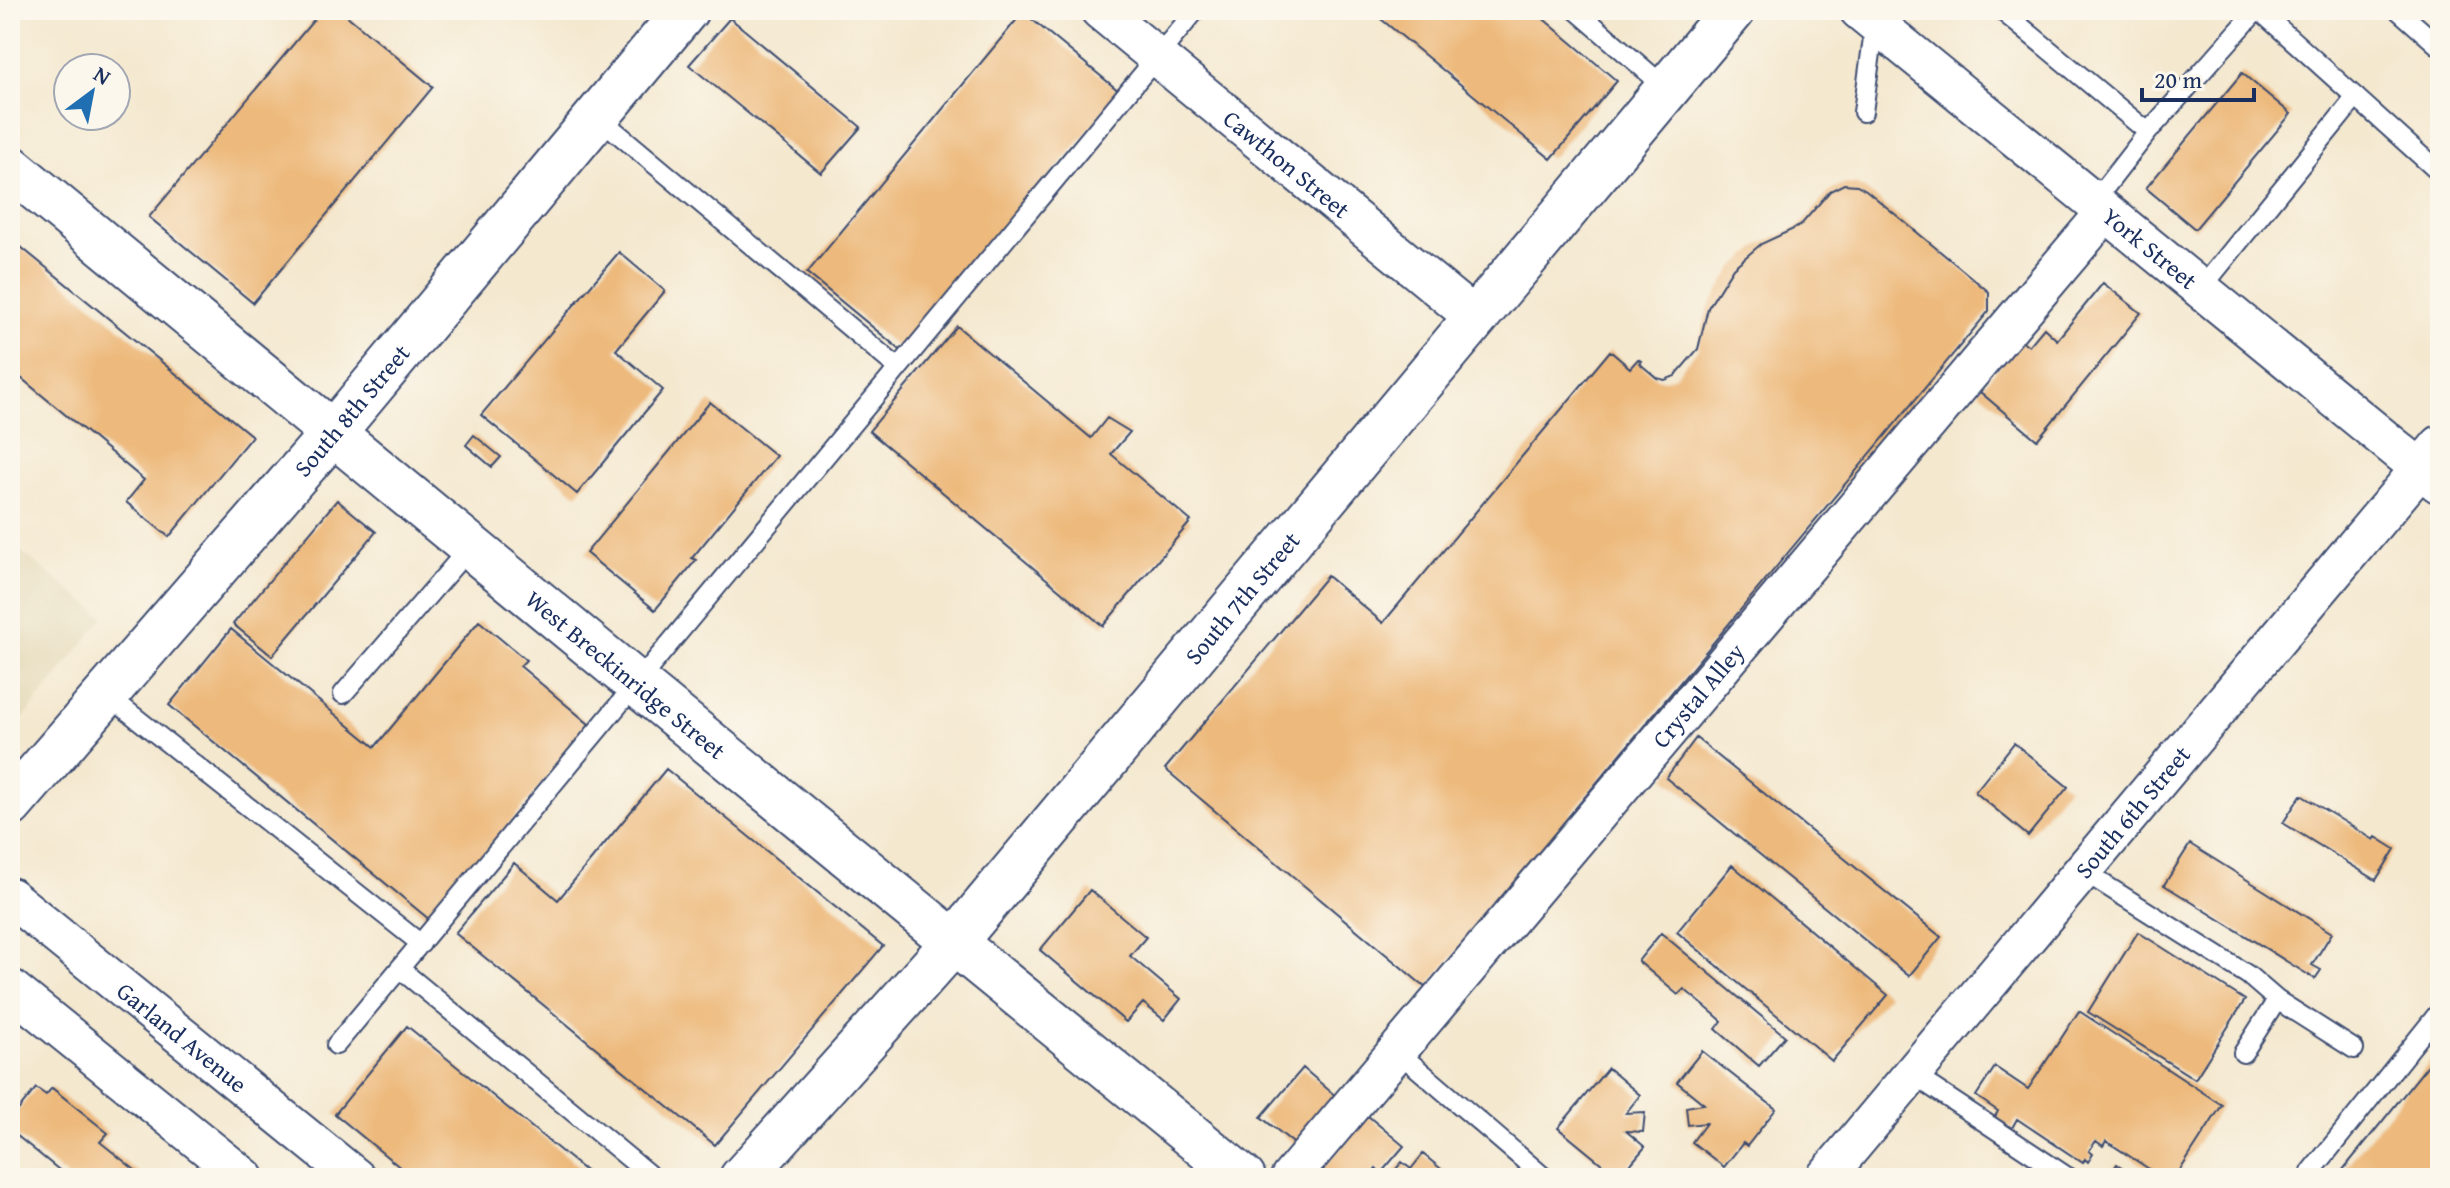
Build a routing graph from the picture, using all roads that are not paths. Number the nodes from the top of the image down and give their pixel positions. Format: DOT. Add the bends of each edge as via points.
graph roads {
  1 [pos="686,10"];
  2 [pos="1100,10"];
  3 [pos="1196,10"];
  4 [pos="1576,10"];
  5 [pos="1733,10"];
  6 [pos="2001,10"];
  7 [pos="2258,10"];
  8 [pos="2398,10"];
  9 [pos="1867,16"];
  10 [pos="2440,47"];
  11 [pos="1156,56"];
  12 [pos="1667,89"];
  13 [pos="2356,97"];
  14 [pos="1863,112"];
  15 [pos="597,116"];
  16 [pos="2148,132"];
  17 [pos="10,167"];
  18 [pos="2440,173"];
  19 [pos="2099,208"];
  20 [pos="2200,290"];
  21 [pos="1475,318"];
  22 [pos="898,368"];
  23 [pos="332,434"];
  24 [pos="2433,466"];
  25 [pos="470,547"];
  26 [pos="636,683"];
  27 [pos="106,694"];
  28 [pos="343,694"];
  29 [pos="10,805"];
  30 [pos="2083,871"];
  31 [pos="10,897"];
  32 [pos="955,941"];
  33 [pos="421,944"];
  34 [pos="400,969"];
  35 [pos="10,988"];
  36 [pos="2277,1000"];
  37 [pos="2440,1011"];
  38 [pos="336,1045"];
  39 [pos="2354,1049"];
  40 [pos="1397,1051"];
  41 [pos="2243,1053"];
  42 [pos="1912,1074"];
  43 [pos="2311,1176"];
  44 [pos="245,1178"];
  45 [pos="356,1178"];
  46 [pos="653,1178"];
  47 [pos="742,1178"];
  48 [pos="1243,1178"];
  49 [pos="1290,1178"];
  50 [pos="1545,1178"];
  51 [pos="1825,1178"];
  52 [pos="2069,1178"];
  1 -- 15 [label="street, South 8th Street"];
  2 -- 11 [label="street, Cawthon Street"];
  3 -- 11 [label="lane"];
  4 -- 12 [label="lane"];
  5 -- 12 [label="street, South 7th Street"];
  6 -- 16 [label="lane"];
  7 -- 13 [label="lane"];
  7 -- 16 [label="lane"];
  8 -- 10 [label="lane"];
  9 -- 14 [label="lane"];
  9 -- 19 [label="street, York Street"];
  11 -- 21 [label="street, Cawthon Street"];
  11 -- 22 [label="lane"];
  12 -- 21 [label="street, South 7th Street"];
  13 -- 18 [label="lane"];
  13 -- 20 [label="lane"];
  15 -- 22 [label="lane"];
  15 -- 23 [label="street, South 8th Street"];
  16 -- 19 [label="lane"];
  17 -- 23 [label="street, West Breckinridge Street"];
  19 -- 20 [label="street, York Street"];
  19 -- 40 [label="street, Crystal Alley"];
  20 -- 24 [label="street, York Street"];
  21 -- 32 [label="street, South 7th Street"];
  22 -- 26 [label="lane"];
  23 -- 25 [label="street, West Breckinridge Street"];
  23 -- 27 [label="street, South 8th Street"];
  24 -- 30 [label="street, South 6th Street"];
  25 -- 26 [label="street, West Breckinridge Street"];
  25 -- 28 [label="lane"];
  26 -- 32 [label="street, West Breckinridge Street"];
  26 -- 33 [label="lane"];
  27 -- 29 [label="street, South 8th Street"];
  27 -- 33 [label="lane"];
  30 -- 36 [label="lane" via="2248,975"];
  30 -- 42 [label="street, South 6th Street"];
  31 -- 45 [label="street, Garland Avenue"];
  32 -- 47 [label="street, South 7th Street"];
  32 -- 48 [label="street, West Breckinridge Street"];
  33 -- 34 [label="lane"];
  34 -- 38 [label="lane"];
  34 -- 46 [label="lane"];
  35 -- 44 [label="street"];
  36 -- 39 [label="lane"];
  36 -- 41 [label="lane"];
  37 -- 43 [label="lane"];
  40 -- 49 [label="street, Crystal Alley"];
  40 -- 50 [label="lane"];
  42 -- 51 [label="street, South 6th Street"];
  42 -- 52 [label="lane"];
}
